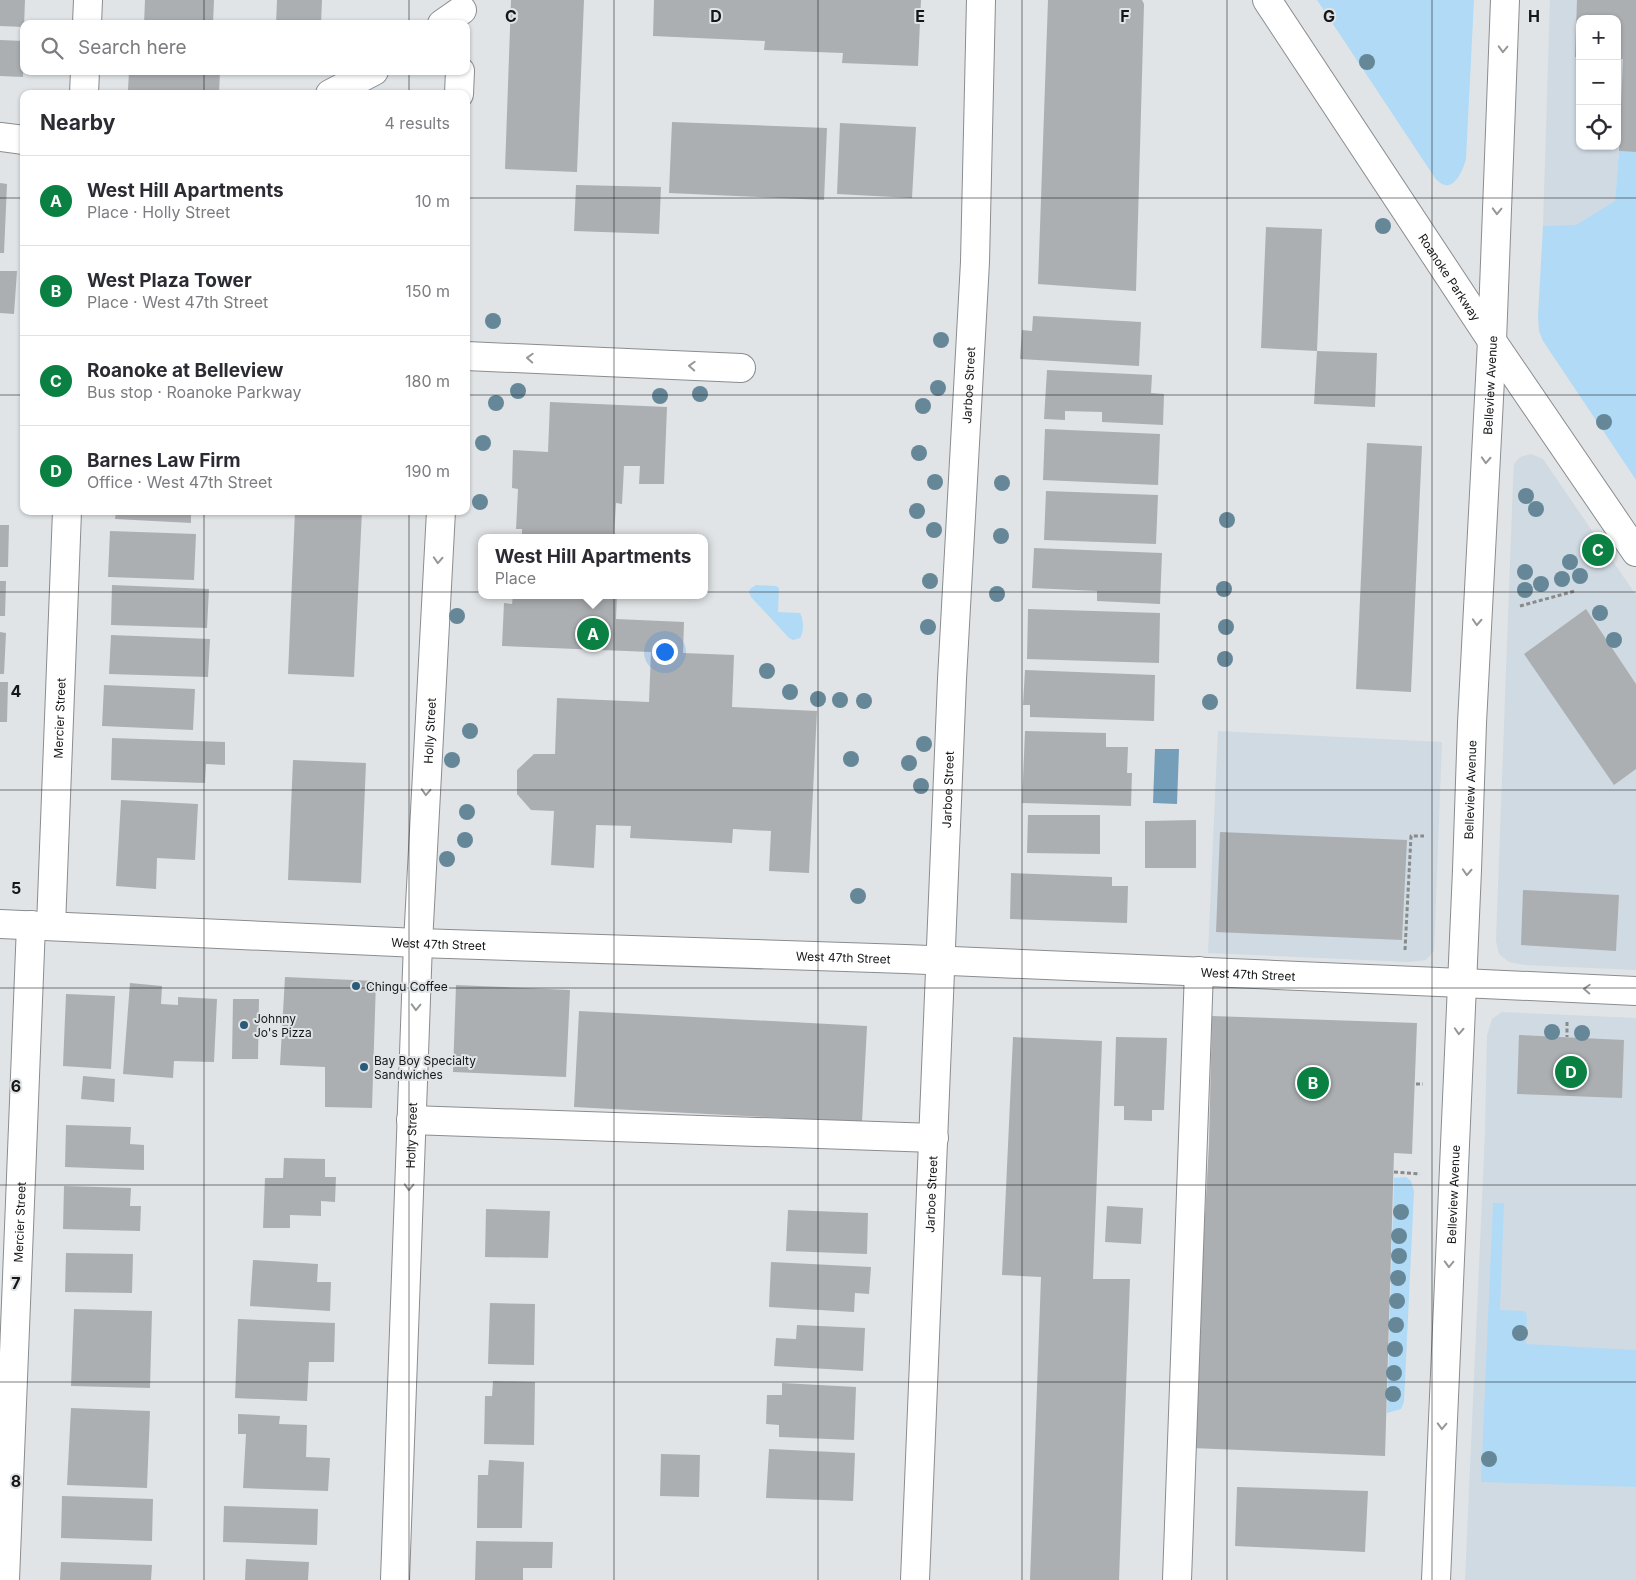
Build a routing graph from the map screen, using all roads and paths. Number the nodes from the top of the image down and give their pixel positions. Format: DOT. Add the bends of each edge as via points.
graph roads {
  1 [pos="88,0"];
  2 [pos="981,0"];
  3 [pos="1267,0"];
  4 [pos="1505,0"];
  5 [pos="87,20"];
  6 [pos="85,75"];
  7 [pos="366,75"];
  8 [pos="460,75"];
  9 [pos="84,90"];
  10 [pos="338,90"];
  11 [pos="459,90"];
  12 [pos="0,137"];
  13 [pos="20,140"];
  14 [pos="1492,341"];
  15 [pos="470,356"];
  16 [pos="741,368"];
  17 [pos="67,515"];
  18 [pos="441,515"];
  19 [pos="1636,552"];
  20 [pos="1575,591"];
  21 [pos="1520,606"];
  22 [pos="1424,836"];
  23 [pos="0,924"];
  24 [pos="41,925"];
  25 [pos="418,943"];
  26 [pos="1405,950"];
  27 [pos="941,961"];
  28 [pos="1199,971"];
  29 [pos="1462,983"];
  30 [pos="1636,991"];
  31 [pos="1567,1022"];
  32 [pos="1567,1037"];
  33 [pos="1416,1084"];
  34 [pos="1423,1084"];
  35 [pos="412,1120"];
  36 [pos="934,1138"];
  37 [pos="1394,1172"];
  38 [pos="1420,1174"];
  39 [pos="4,1580"];
  40 [pos="395,1580"];
  41 [pos="915,1580"];
  42 [pos="1177,1580"];
  43 [pos="1436,1580"];
  1 -- 5 [label="street"];
  2 -- 27 [label="street, Jarboe Street" via="975,262 952,679"];
  3 -- 14 [label="street, Roanoke Parkway"];
  4 -- 14 [label="street, Belleview Avenue, one-way"];
  6 -- 9 [label="street"];
  7 -- 10 [label="street"];
  8 -- 11 [label="street"];
  12 -- 13 [label="street"];
  14 -- 19 [label="street, Roanoke Parkway"];
  14 -- 29 [label="street, Belleview Avenue, one-way"];
  16 -- 15 [label="street, one-way"];
  17 -- 24 [label="street, Mercier Street"];
  18 -- 25 [label="street, Holly Street, one-way"];
  20 -- 21 [label="path"];
  22 -- 26 [label="path" via="1411,836"];
  23 -- 24 [label="street, West 47th Street"];
  24 -- 25 [label="street, West 47th Street"];
  24 -- 39 [label="street, Mercier Street"];
  25 -- 27 [label="street, West 47th Street"];
  25 -- 35 [label="street, Holly Street, one-way"];
  27 -- 28 [label="street, West 47th Street"];
  27 -- 36 [label="street, Jarboe Street"];
  28 -- 29 [label="street, West 47th Street"];
  28 -- 42 [label="street"];
  30 -- 29 [label="street, West 47th Street, one-way"];
  29 -- 43 [label="street, Belleview Avenue, one-way"];
  31 -- 32 [label="path"];
  33 -- 34 [label="path"];
  35 -- 36 [label="street"];
  35 -- 40 [label="street, Holly Street, one-way"];
  36 -- 41 [label="street, Jarboe Street"];
  37 -- 38 [label="path"];
}
